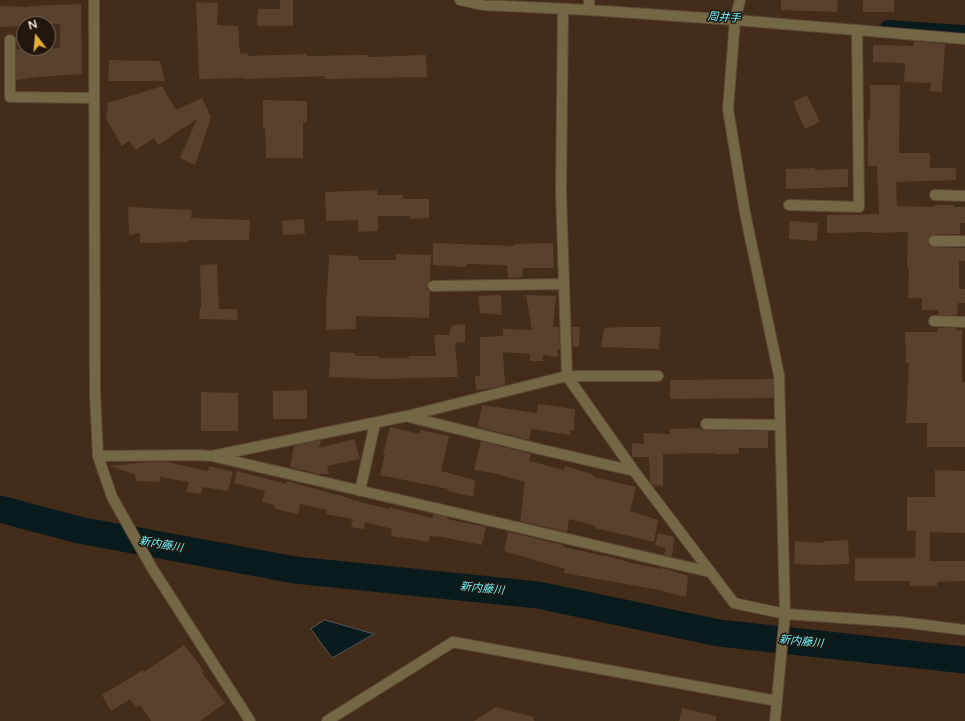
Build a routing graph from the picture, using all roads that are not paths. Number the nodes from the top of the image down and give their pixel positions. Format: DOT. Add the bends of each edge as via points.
graph roads {
  1 [pos="94,0"];
  2 [pos="460,0"];
  3 [pos="589,0"];
  4 [pos="740,0"];
  5 [pos="563,10"];
  6 [pos="589,10"];
  7 [pos="735,20"];
  8 [pos="856,30"];
  9 [pos="965,39"];
  10 [pos="10,40"];
  11 [pos="94,98"];
  12 [pos="935,195"];
  13 [pos="965,196"];
  14 [pos="789,205"];
  15 [pos="934,241"];
  16 [pos="965,241"];
  17 [pos="564,284"];
  18 [pos="433,286"];
  19 [pos="934,321"];
  20 [pos="965,322"];
  21 [pos="567,376"];
  22 [pos="658,376"];
  23 [pos="407,416"];
  24 [pos="375,423"];
  25 [pos="706,424"];
  26 [pos="780,425"];
  27 [pos="98,456"];
  28 [pos="212,456"];
  29 [pos="634,471"];
  30 [pos="360,491"];
  31 [pos="710,572"];
  32 [pos="785,614"];
  33 [pos="965,630"];
  34 [pos="777,702"];
  35 [pos="250,721"];
  36 [pos="327,721"];
  37 [pos="775,721"];
  1 -- 11 [label="street"];
  2 -- 5 [label="street" via="483,5"];
  3 -- 6 [label="street"];
  4 -- 7 [label="street"];
  5 -- 6 [label="street"];
  5 -- 17 [label="street" via="561,192"];
  6 -- 7 [label="street"];
  7 -- 8 [label="street"];
  7 -- 26 [label="street" via="728,108 745,213 780,375"];
  8 -- 9 [label="street"];
  8 -- 14 [label="street" via="859,207"];
  10 -- 11 [label="street" via="10,97"];
  11 -- 27 [label="street" via="94,393"];
  12 -- 13 [label="street"];
  15 -- 16 [label="street"];
  17 -- 18 [label="street"];
  17 -- 21 [label="street"];
  19 -- 20 [label="street"];
  21 -- 22 [label="street"];
  21 -- 23 [label="street"];
  21 -- 29 [label="street"];
  23 -- 24 [label="street"];
  23 -- 29 [label="street"];
  24 -- 28 [label="street"];
  24 -- 30 [label="street"];
  25 -- 26 [label="street"];
  26 -- 32 [label="street"];
  27 -- 28 [label="street"];
  27 -- 35 [label="street" via="112,497 152,568"];
  28 -- 30 [label="street"];
  29 -- 31 [label="street"];
  30 -- 31 [label="street"];
  31 -- 32 [label="street" via="734,603"];
  32 -- 33 [label="street" via="902,622"];
  32 -- 34 [label="street"];
  34 -- 36 [label="street" via="453,642"];
  34 -- 37 [label="street"];
}
